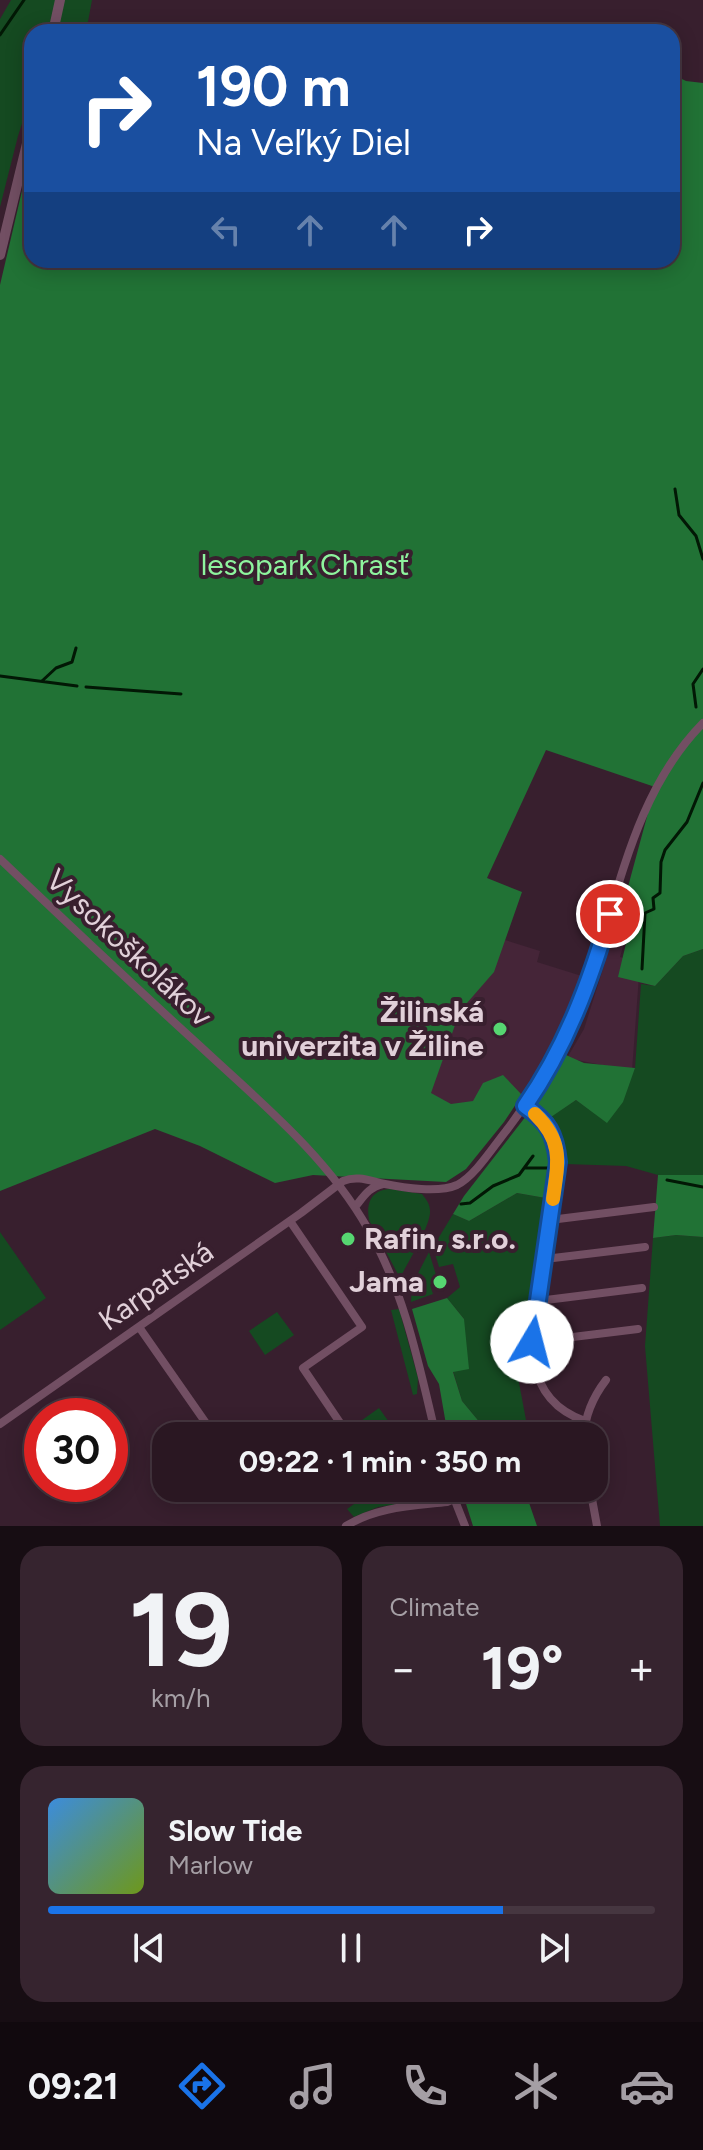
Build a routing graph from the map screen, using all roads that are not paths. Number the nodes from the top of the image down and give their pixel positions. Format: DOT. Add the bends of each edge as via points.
graph roads {
  1 [pos="60,0"];
  2 [pos="55,24"];
  3 [pos="24,156"];
  4 [pos="0,255"];
  5 [pos="703,723"];
  6 [pos="0,859"];
  7 [pos="525,1106"];
  8 [pos="384,1184"];
  9 [pos="339,1185"];
  10 [pos="355,1207"];
  11 [pos="654,1207"];
  12 [pos="550,1220"];
  13 [pos="290,1221"];
  14 [pos="645,1247"];
  15 [pos="545,1259"];
  16 [pos="642,1288"];
  17 [pos="538,1301"];
  18 [pos="139,1327"];
  19 [pos="638,1329"];
  20 [pos="532,1342"];
  21 [pos="606,1380"];
  22 [pos="585,1421"];
  23 [pos="205,1422"];
  24 [pos="340,1422"];
  25 [pos="433,1422"];
  26 [pos="0,1424"];
  27 [pos="447,1502"];
  28 [pos="455,1502"];
  29 [pos="593,1502"];
  30 [pos="346,1526"];
  31 [pos="465,1526"];
  32 [pos="597,1526"];
  1 -- 2 [label="street"];
  3 -- 4 [label="street"];
  5 -- 7 [label="street" via="655,790 579,1007"];
  6 -- 9 [label="street, Vysokoškolákov" via="281,1121"];
  7 -- 8 [label="street" via="458,1184 436,1189"];
  7 -- 12 [label="street" via="548,1126 556,1142"];
  8 -- 9 [label="street" via="351,1178"];
  8 -- 10 [label="street" via="367,1191"];
  9 -- 10 [label="street, Vysokoškolákov"];
  9 -- 13 [label="street, Karpatská"];
  10 -- 25 [label="street, Vysokoškolákov" via="398,1293"];
  11 -- 12 [label="street"];
  12 -- 15 [label="street"];
  13 -- 18 [label="street, Karpatská"];
  13 -- 24 [label="street" via="362,1327 303,1368"];
  14 -- 15 [label="street"];
  15 -- 17 [label="street"];
  16 -- 17 [label="street"];
  17 -- 20 [label="street"];
  18 -- 23 [label="street"];
  18 -- 26 [label="street, Karpatská"];
  19 -- 20 [label="street"];
  20 -- 22 [label="street" via="547,1394 563,1411"];
  21 -- 22 [label="street"];
  27 -- 30 [label="street" via="380,1511"];
  28 -- 31 [label="street"];
  29 -- 32 [label="street"];
}
